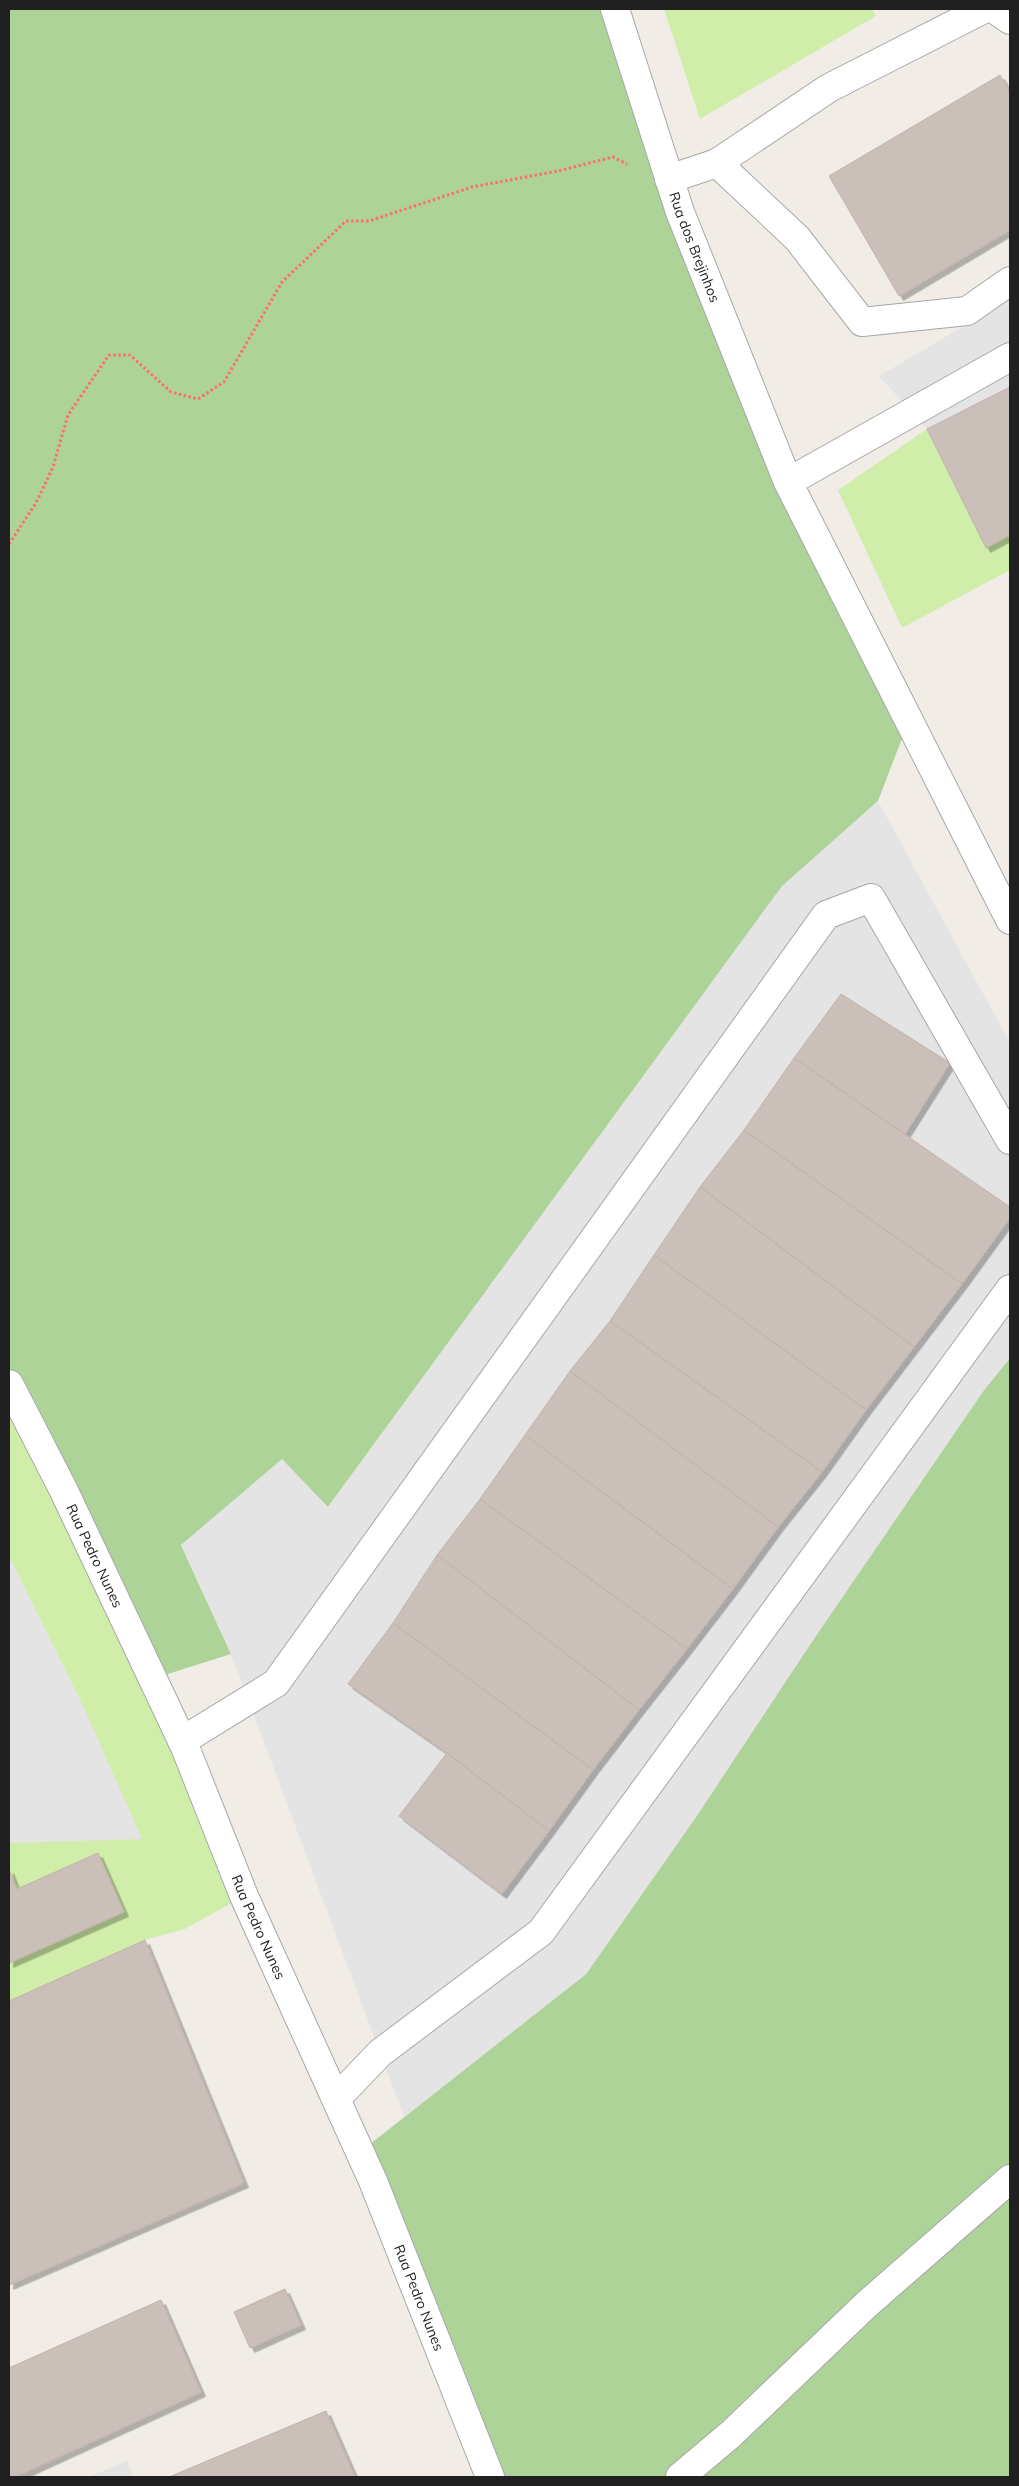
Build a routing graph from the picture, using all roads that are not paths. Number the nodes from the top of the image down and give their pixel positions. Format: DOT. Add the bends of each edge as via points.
graph roads {
  1 [pos="615,9"];
  2 [pos="984,9"];
  3 [pos="994,9"];
  4 [pos="1010,20"];
  5 [pos="716,163"];
  6 [pos="669,179"];
  7 [pos="1010,281"];
  8 [pos="1010,357"];
  9 [pos="788,482"];
  10 [pos="1010,920"];
  11 [pos="1010,1140"];
  12 [pos="1010,1290"];
  13 [pos="9,1384"];
  14 [pos="182,1742"];
  15 [pos="336,2099"];
  16 [pos="1010,2179"];
  17 [pos="490,2477"];
  18 [pos="680,2477"];
  1 -- 6 [label="street, Rua dos Brejinhos"];
  2 -- 5 [label="street" via="829,88"];
  3 -- 4 [label="street"];
  5 -- 6 [label="street"];
  5 -- 7 [label="street" via="798,238 862,322 967,311"];
  6 -- 9 [label="street, Rua dos Brejinhos"];
  8 -- 9 [label="street"];
  9 -- 10 [label="street, Rua dos Brejinhos"];
  11 -- 14 [label="street" via="871,898 826,915 276,1682"];
  12 -- 15 [label="street" via="541,1932 380,2053"];
  13 -- 14 [label="street, Rua Pedro Nunes" via="64,1488"];
  14 -- 15 [label="street, Rua Pedro Nunes" via="244,1896"];
  15 -- 17 [label="street, Rua Pedro Nunes" via="374,2181"];
  16 -- 18 [label="street" via="867,2304 731,2434"];
}
